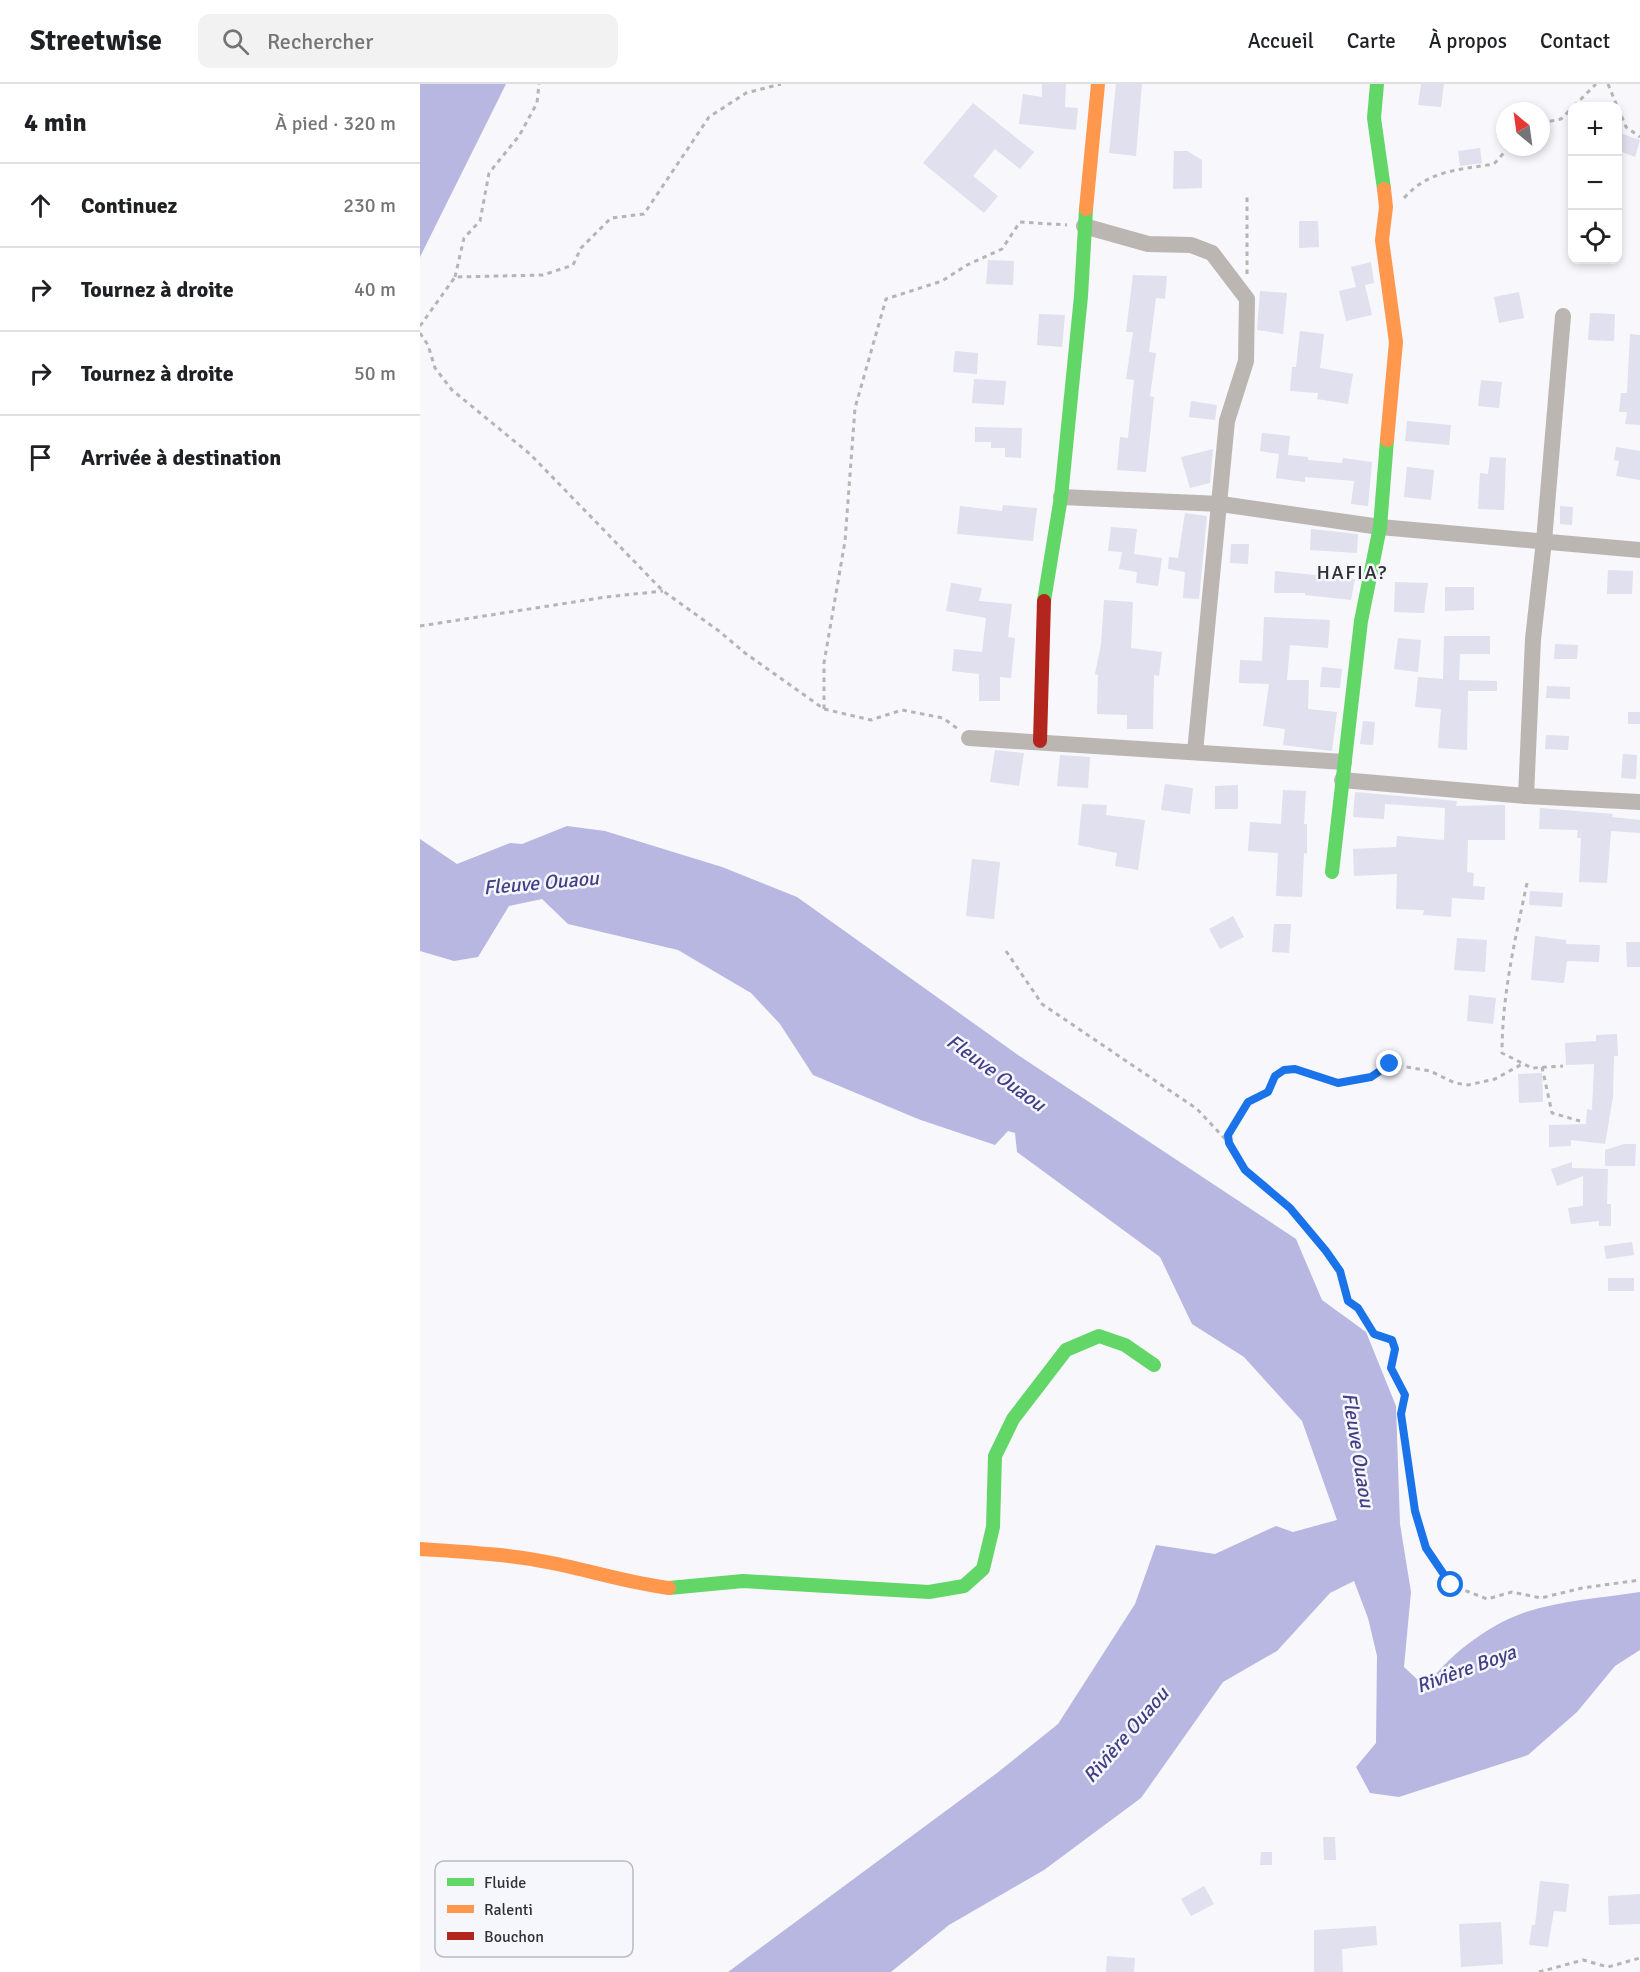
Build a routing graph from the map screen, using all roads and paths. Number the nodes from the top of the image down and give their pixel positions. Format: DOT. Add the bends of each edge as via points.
graph roads {
  1 [pos="539,84"];
  2 [pos="781,84"];
  3 [pos="1098,84"];
  4 [pos="1377,84"];
  5 [pos="1596,84"];
  6 [pos="1608,84"];
  7 [pos="1578,102"];
  8 [pos="1615,102"];
  9 [pos="1568,112"];
  10 [pos="1622,118"];
  11 [pos="1550,121"];
  12 [pos="1640,137"];
  13 [pos="1501,156"];
  14 [pos="1247,197"];
  15 [pos="1386,207"];
  16 [pos="1084,226"];
  17 [pos="454,277"];
  18 [pos="1247,299"];
  19 [pos="1563,316"];
  20 [pos="420,326"];
  21 [pos="420,333"];
  22 [pos="1061,497"];
  23 [pos="1221,504"];
  24 [pos="1380,527"];
  25 [pos="1544,541"];
  26 [pos="1640,550"];
  27 [pos="663,591"];
  28 [pos="420,626"];
  29 [pos="824,708"];
  30 [pos="969,738"];
  31 [pos="1040,741"];
  32 [pos="1195,752"];
  33 [pos="1344,762"];
  34 [pos="1342,780"];
  35 [pos="1526,796"];
  36 [pos="1640,802"];
  37 [pos="1332,872"];
  38 [pos="1527,883"];
  39 [pos="1006,951"];
  40 [pos="1524,1063"];
  41 [pos="1542,1066"];
  42 [pos="1563,1066"];
  43 [pos="1580,1121"];
  44 [pos="1229,1143"];
  45 [pos="1154,1365"];
  46 [pos="420,1549"];
  47 [pos="1640,1580"];
  48 [pos="1640,1958"];
  49 [pos="1608,1967"];
  50 [pos="1539,1972"];
  51 [pos="1606,1972"];
  1 -- 17 [label="path" via="537,103 519,136 489,173 480,220 464,238"];
  2 -- 17 [label="path" via="746,93 710,117 644,214 611,218 581,248 573,265 543,275"];
  3 -- 16 [label="street"];
  4 -- 15 [label="street" via="1374,118"];
  5 -- 7 [label="path"];
  6 -- 8 [label="path"];
  9 -- 11 [label="path" via="1561,119"];
  10 -- 12 [label="path" via="1626,127"];
  13 -- 15 [label="path" via="1494,164 1450,171 1418,182 1402,201"];
  14 -- 18 [label="path"];
  15 -- 24 [label="street" via="1382,240 1396,342"];
  16 -- 18 [label="street" via="1148,244 1191,245 1212,253"];
  16 -- 22 [label="street"];
  16 -- 29 [label="path" via="1020,222 1002,249 942,281 886,299 855,408 845,542 824,663"];
  17 -- 20 [label="path"];
  18 -- 23 [label="street" via="1246,361 1227,421"];
  19 -- 25 [label="street"];
  21 -- 27 [label="path" via="435,368 452,390 530,454"];
  22 -- 23 [label="street"];
  22 -- 31 [label="street" via="1044,604"];
  23 -- 24 [label="street"];
  23 -- 32 [label="street"];
  24 -- 25 [label="street"];
  24 -- 33 [label="street" via="1361,621"];
  25 -- 26 [label="street"];
  25 -- 35 [label="street" via="1533,639"];
  27 -- 28 [label="path"];
  27 -- 29 [label="path"];
  29 -- 30 [label="path" via="871,720 902,710 943,718"];
  30 -- 31 [label="street"];
  31 -- 32 [label="street"];
  32 -- 33 [label="street"];
  33 -- 34 [label="street"];
  34 -- 35 [label="street"];
  34 -- 37 [label="street"];
  35 -- 36 [label="street"];
  38 -- 40 [label="path" via="1509,967 1502,1053"];
  39 -- 44 [label="path" via="1042,1004 1197,1108"];
  40 -- 41 [label="path" via="1532,1068"];
  40 -- 44 [label="path" via="1495,1078 1468,1085 1430,1071 1390,1064 1371,1077 1338,1083 1295,1069 1284,1070 1275,1076 1268,1092 1248,1102 1228,1135"];
  41 -- 42 [label="path"];
  41 -- 43 [label="path" via="1552,1113"];
  44 -- 47 [label="path" via="1245,1170 1290,1208 1326,1251 1340,1271 1348,1301 1358,1308 1374,1334 1392,1340 1395,1349 1391,1368 1405,1395 1401,1414 1415,1511 1426,1548 1451,1585 1487,1599 1512,1592 1540,1598"];
  45 -- 46 [label="street" via="1125,1345 1099,1336 1066,1350 1013,1419 995,1456 993,1527 983,1569 964,1586 929,1592 743,1581 678,1588 629,1583 553,1563 496,1554"];
  48 -- 49 [label="path"];
  49 -- 50 [label="path" via="1583,1960"];
  49 -- 51 [label="path"];
}
